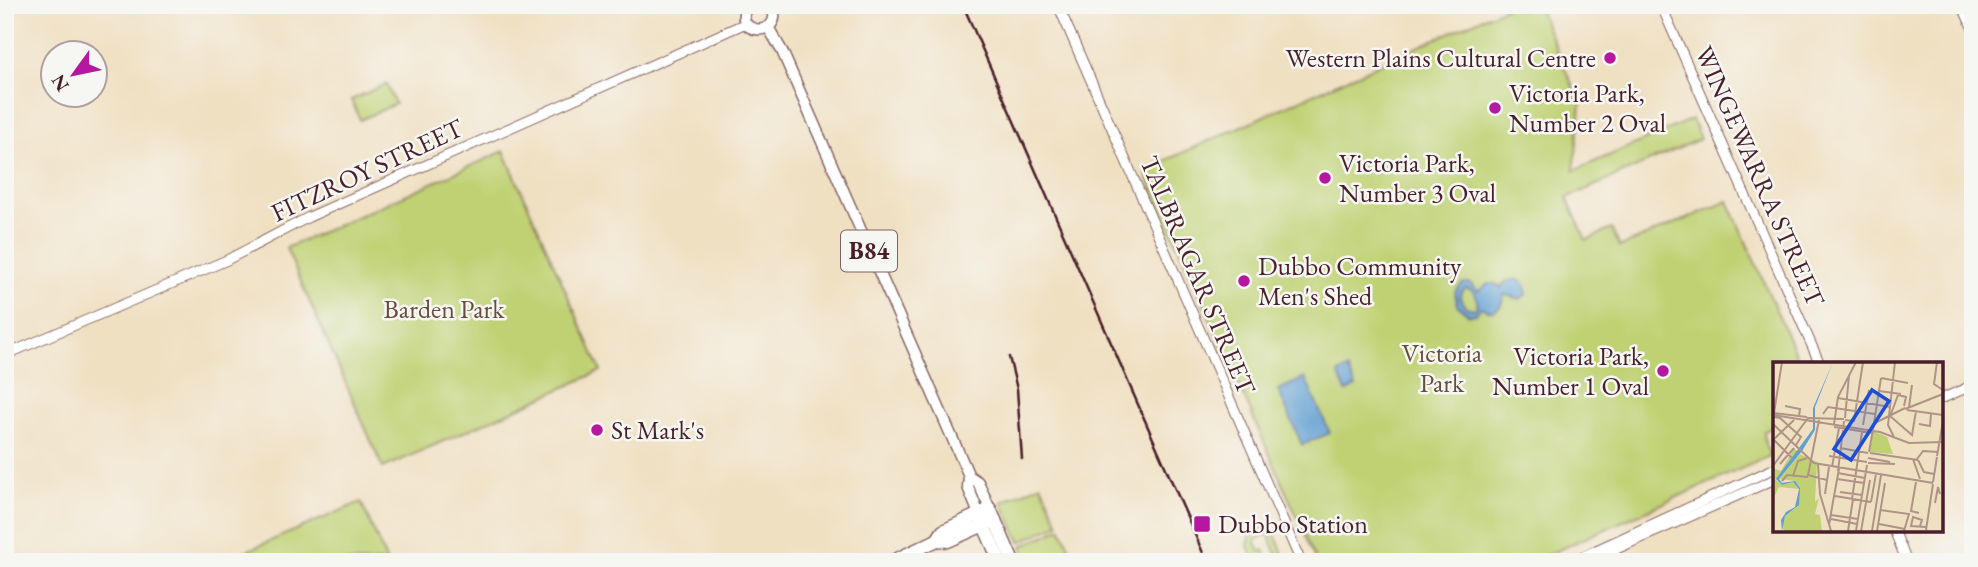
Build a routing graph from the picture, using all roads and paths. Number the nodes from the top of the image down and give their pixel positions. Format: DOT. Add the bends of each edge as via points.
graph roads {
  1 [pos="747,5"];
  2 [pos="1058,5"];
  3 [pos="1661,5"];
  4 [pos="1962,5"];
  5 [pos="776,7"];
  6 [pos="746,23"];
  7 [pos="768,27"];
  8 [pos="1973,29"];
  9 [pos="5,355"];
  10 [pos="1819,362"];
  11 [pos="1973,385"];
  12 [pos="1943,398"];
  13 [pos="1773,469"];
  14 [pos="1773,480"];
  15 [pos="987,517"];
  16 [pos="1895,532"];
  17 [pos="891,562"];
  18 [pos="1000,562"];
  19 [pos="1013,562"];
  20 [pos="1301,562"];
  21 [pos="1570,562"];
  22 [pos="1587,562"];
  23 [pos="1907,562"];
  1 -- 6 [label="main road"];
  2 -- 20 [label="street, TALBRAGAR STREET"];
  3 -- 10 [label="street, WINGEWARRA STREET"];
  4 -- 8 [label="street"];
  5 -- 7 [label="main road"];
  6 -- 7 [label="main road" via="756,30"];
  6 -- 9 [label="street, FITZROY STREET" via="309,217 227,260"];
  7 -- 15 [label="main road, B84" via="969,476 978,482"];
  11 -- 12 [label="street"];
  13 -- 21 [label="street"];
  14 -- 22 [label="street"];
  15 -- 17 [label="highway" via="948,541 937,540"];
  15 -- 18 [label="highway"];
  15 -- 19 [label="highway"];
  16 -- 23 [label="street"];
}
